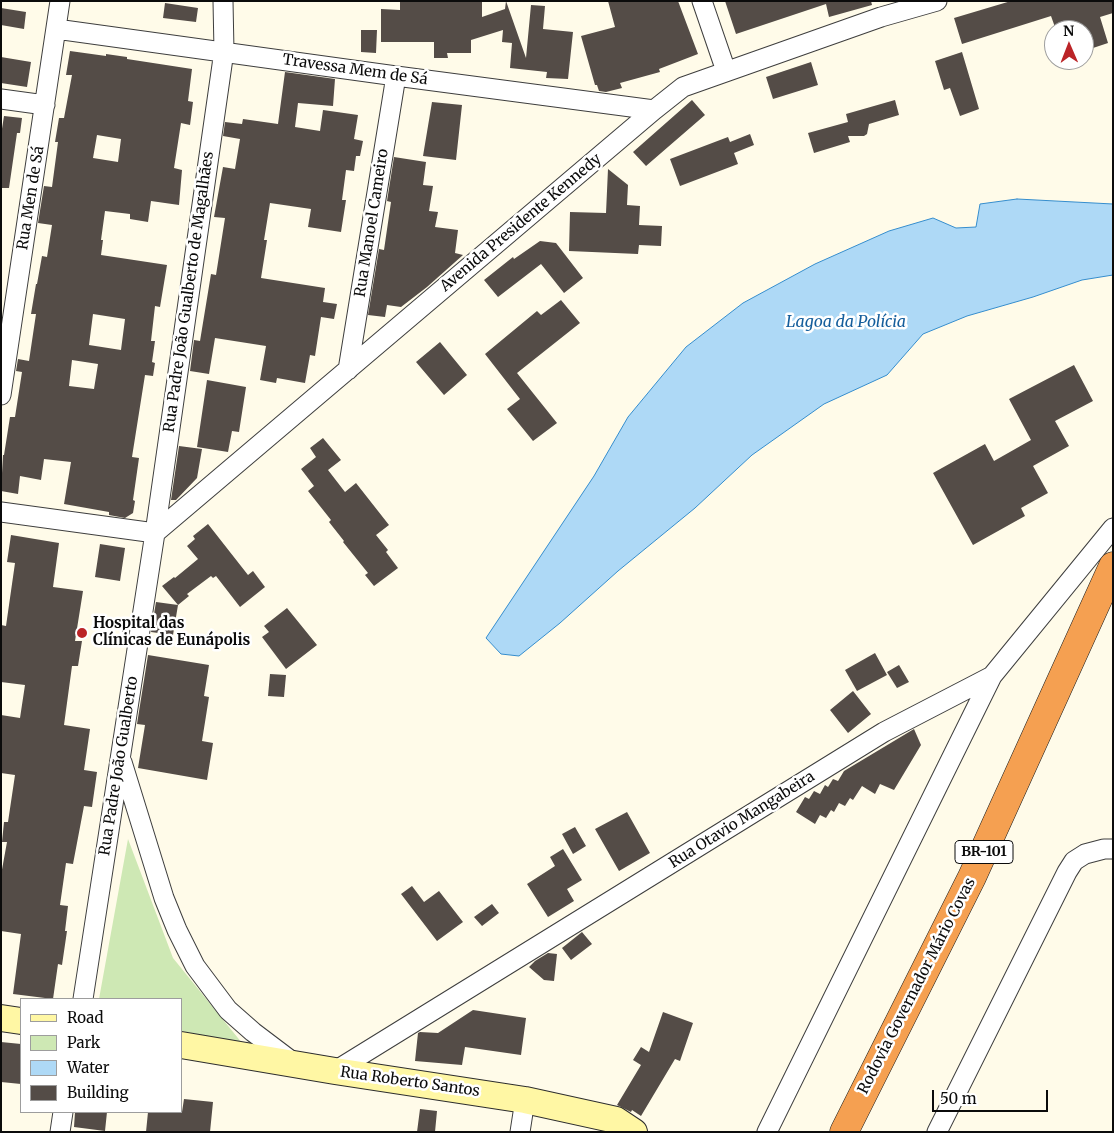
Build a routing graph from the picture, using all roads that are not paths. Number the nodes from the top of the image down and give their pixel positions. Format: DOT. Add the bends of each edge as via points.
graph roads {
  1 [pos="60,1"];
  2 [pos="223,1"];
  3 [pos="702,1"];
  4 [pos="937,1"];
  5 [pos="878,9"];
  6 [pos="56,29"];
  7 [pos="224,51"];
  8 [pos="726,71"];
  9 [pos="396,76"];
  10 [pos="1,99"];
  11 [pos="45,105"];
  12 [pos="654,110"];
  13 [pos="348,370"];
  14 [pos="1,395"];
  15 [pos="1,512"];
  16 [pos="1113,528"];
  17 [pos="155,534"];
  18 [pos="1113,566"];
  19 [pos="992,676"];
  20 [pos="121,758"];
  21 [pos="1113,849"];
  22 [pos="83,998"];
  23 [pos="1,1018"];
  24 [pos="20,1021"];
  25 [pos="182,1046"];
  26 [pos="296,1063"];
  27 [pos="335,1071"];
  28 [pos="525,1100"];
  29 [pos="63,1113"];
  30 [pos="60,1132"];
  31 [pos="520,1132"];
  32 [pos="634,1132"];
  33 [pos="768,1132"];
  34 [pos="844,1132"];
  35 [pos="937,1132"];
  1 -- 6 [label="street, Rua Men de Sá"];
  2 -- 7 [label="street, Rua Padre João Gualberto de Magalhães"];
  3 -- 8 [label="street"];
  4 -- 5 [label="street, Avenida Presidente Kennedy"];
  5 -- 8 [label="street, Avenida Presidente Kennedy"];
  6 -- 7 [label="street, Travessa Mem de Sá"];
  6 -- 11 [label="street, Rua Men de Sá"];
  7 -- 9 [label="street, Travessa Mem de Sá"];
  7 -- 17 [label="street, Rua Padre João Gualberto de Magalhães"];
  8 -- 12 [label="street, Avenida Presidente Kennedy" via="683,88"];
  9 -- 12 [label="street, Travessa Mem de Sá"];
  9 -- 13 [label="street, Rua Manoel Cameiro"];
  10 -- 11 [label="street"];
  11 -- 14 [label="street, Rua Men de Sá"];
  12 -- 13 [label="street, Avenida Presidente Kennedy"];
  13 -- 17 [label="street, Avenida Presidente Kennedy"];
  15 -- 17 [label="street"];
  16 -- 19 [label="street, Rua Otavio Mangabeira"];
  17 -- 20 [label="street, Rua Padre João Gualberto"];
  18 -- 34 [label="highway, Rodovia Governador Mário Covas / BR-101" via="972,877"];
  19 -- 27 [label="street, Rua Otavio Mangabeira" via="884,732"];
  19 -- 33 [label="street"];
  20 -- 22 [label="street, Rua Padre João Gualberto"];
  20 -- 26 [label="street" via="164,898 196,966 228,1010"];
  21 -- 35 [label="street" via="1085,854 1074,861 1067,872"];
  23 -- 24 [label="main road"];
  25 -- 26 [label="main road, Rua Roberto Santos"];
  26 -- 27 [label="main road, Rua Roberto Santos"];
  27 -- 28 [label="main road, Rua Roberto Santos"];
  28 -- 31 [label="street"];
  28 -- 32 [label="main road, Rua Roberto Santos" via="616,1120"];
  29 -- 30 [label="street"];
}
